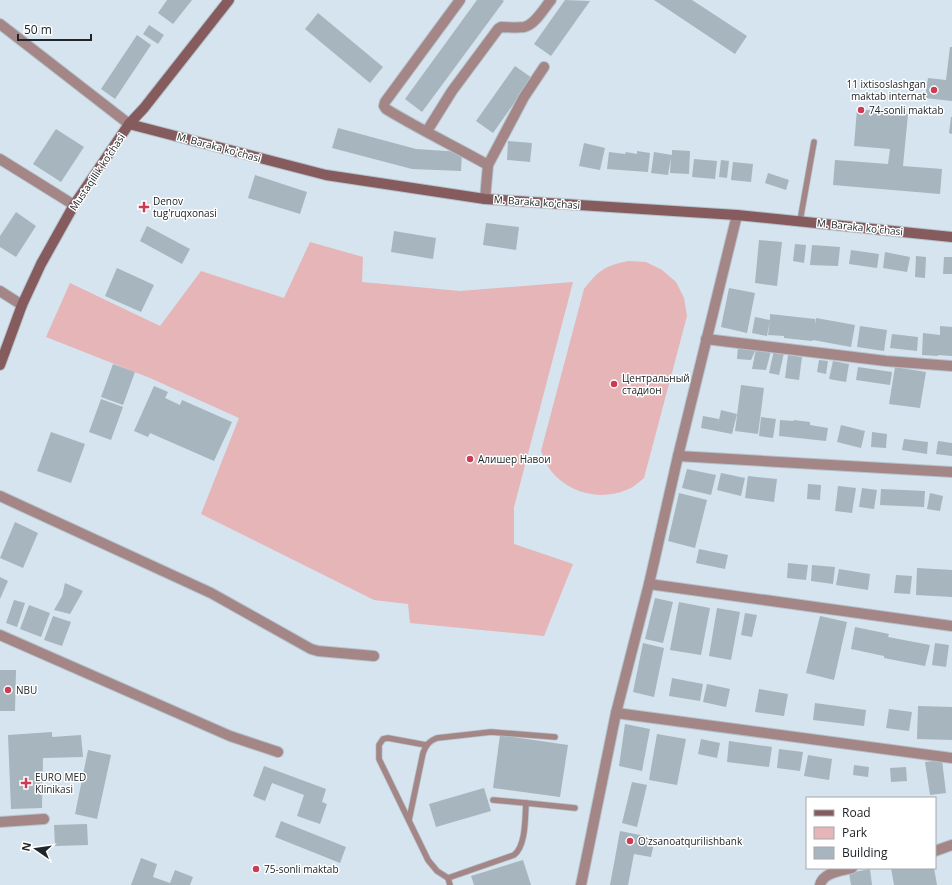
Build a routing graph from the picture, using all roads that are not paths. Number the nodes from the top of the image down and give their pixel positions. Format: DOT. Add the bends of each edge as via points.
graph roads {
  1 [pos="230,0"];
  2 [pos="460,0"];
  3 [pos="550,0"];
  4 [pos="0,24"];
  5 [pos="544,67"];
  6 [pos="129,124"];
  7 [pos="427,131"];
  8 [pos="814,142"];
  9 [pos="0,159"];
  10 [pos="488,165"];
  11 [pos="485,199"];
  12 [pos="74,205"];
  13 [pos="738,215"];
  14 [pos="800,221"];
  15 [pos="952,237"];
  16 [pos="0,291"];
  17 [pos="22,305"];
  18 [pos="706,339"];
  19 [pos="0,365"];
  20 [pos="952,366"];
  21 [pos="678,456"];
  22 [pos="952,472"];
  23 [pos="0,496"];
  24 [pos="649,584"];
  25 [pos="952,626"];
  26 [pos="0,635"];
  27 [pos="374,656"];
  28 [pos="616,713"];
  29 [pos="555,737"];
  30 [pos="426,745"];
  31 [pos="278,752"];
  32 [pos="952,758"];
  33 [pos="493,800"];
  34 [pos="526,803"];
  35 [pos="575,808"];
  36 [pos="44,819"];
  37 [pos="409,820"];
  38 [pos="0,822"];
  39 [pos="952,845"];
  40 [pos="936,851"];
  41 [pos="849,869"];
  42 [pos="448,878"];
  43 [pos="450,885"];
  44 [pos="581,885"];
  45 [pos="820,885"];
  1 -- 6 [label="street, Mustaqillik ko‘chasi"];
  2 -- 7 [label="street" via="384,104 386,109"];
  3 -- 7 [label="street" via="528,26 498,29 452,91"];
  4 -- 6 [label="street"];
  5 -- 10 [label="street" via="524,97"];
  6 -- 11 [label="street, M. Baraka ko'chasi" via="326,175"];
  6 -- 12 [label="street, Mustaqillik ko‘chasi"];
  7 -- 10 [label="street"];
  8 -- 14 [label="lane"];
  9 -- 12 [label="street"];
  10 -- 11 [label="street"];
  11 -- 13 [label="street, M. Baraka ko'chasi"];
  12 -- 17 [label="street, Mustaqillik ko‘chasi" via="41,264"];
  13 -- 14 [label="street, M. Baraka ko'chasi"];
  13 -- 18 [label="street"];
  14 -- 15 [label="street, M. Baraka ko'chasi"];
  16 -- 17 [label="street"];
  17 -- 19 [label="street, Mustaqillik ko‘chasi"];
  18 -- 20 [label="street" via="886,361"];
  18 -- 21 [label="street"];
  21 -- 22 [label="street"];
  21 -- 24 [label="street"];
  23 -- 27 [label="street" via="210,593 318,652"];
  24 -- 25 [label="street"];
  24 -- 28 [label="street"];
  26 -- 31 [label="street" via="230,736"];
  28 -- 32 [label="street"];
  28 -- 44 [label="street"];
  29 -- 30 [label="lane" via="491,732 437,738"];
  30 -- 37 [label="lane"];
  30 -- 37 [label="lane" via="388,738 383,739 379,745 379,759"];
  33 -- 34 [label="lane"];
  34 -- 35 [label="lane"];
  34 -- 42 [label="lane" via="522,843 518,852"];
  36 -- 38 [label="street"];
  37 -- 42 [label="lane" via="432,866"];
  39 -- 40 [label="street"];
  41 -- 45 [label="street" via="825,876"];
  42 -- 43 [label="lane"];
}
